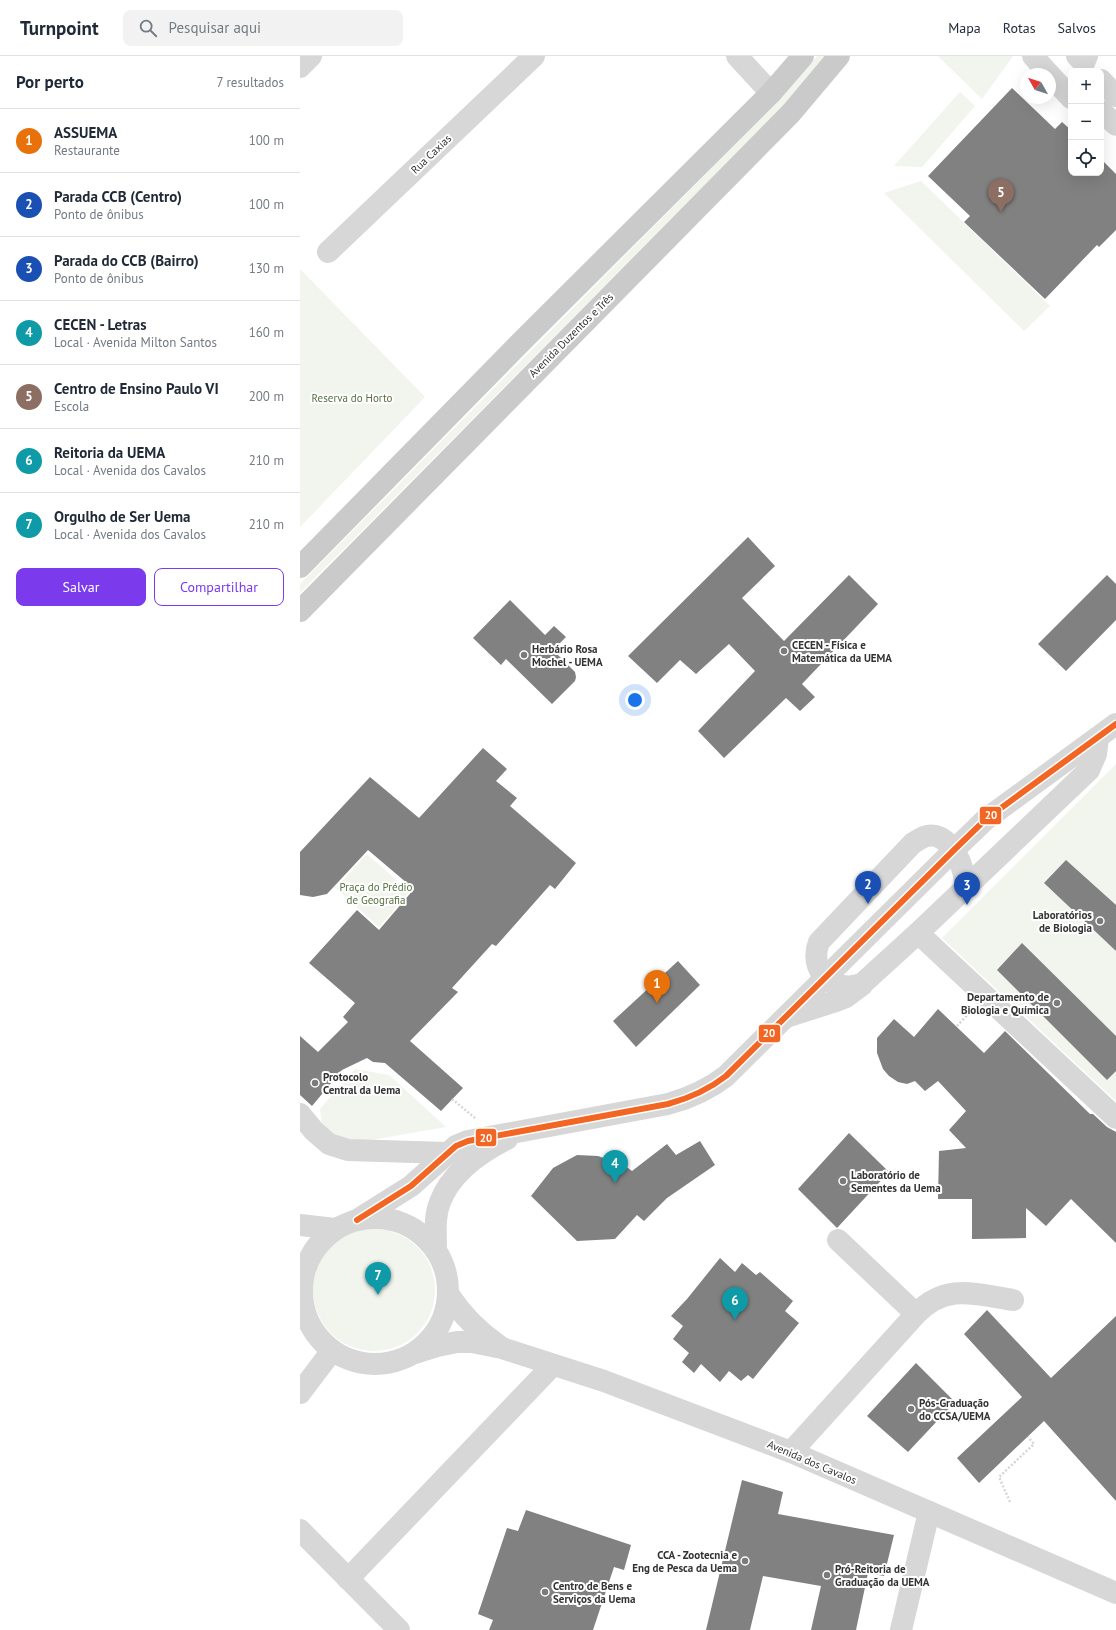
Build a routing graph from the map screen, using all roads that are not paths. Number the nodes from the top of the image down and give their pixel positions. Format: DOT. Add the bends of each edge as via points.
graph roads {
  1 [pos="311,56"];
  2 [pos="534,56"];
  3 [pos="737,56"];
  4 [pos="803,56"];
  5 [pos="839,56"];
  6 [pos="1033,56"];
  7 [pos="300,67"];
  8 [pos="1045,68"];
  9 [pos="1056,79"];
  10 [pos="1104,83"];
  11 [pos="771,93"];
  12 [pos="1068,94"];
  13 [pos="1116,96"];
  14 [pos="1104,114"];
  15 [pos="1116,125"];
  16 [pos="328,252"];
  17 [pos="300,567"];
  18 [pos="300,611"];
  19 [pos="1116,724"];
  20 [pos="1098,738"];
  21 [pos="954,850"];
  22 [pos="966,887"];
  23 [pos="918,933"];
  24 [pos="825,978"];
  25 [pos="862,984"];
  26 [pos="784,1018"];
  27 [pos="300,1114"];
  28 [pos="1116,1118"];
  29 [pos="523,1130"];
  30 [pos="447,1153"];
  31 [pos="357,1220"];
  32 [pos="300,1225"];
  33 [pos="335,1229"];
  34 [pos="838,1240"];
  35 [pos="436,1248"];
  36 [pos="449,1295"];
  37 [pos="1013,1300"];
  38 [pos="302,1309"];
  39 [pos="916,1314"];
  40 [pos="502,1348"];
  41 [pos="332,1352"];
  42 [pos="415,1353"];
  43 [pos="553,1365"];
  44 [pos="300,1393"];
  45 [pos="791,1452"];
  46 [pos="929,1512"];
  47 [pos="300,1530"];
  48 [pos="348,1578"];
  49 [pos="1116,1593"];
  50 [pos="399,1630"];
  51 [pos="901,1630"];
  1 -- 7 [label="street"];
  2 -- 16 [label="street, Rua Caxias"];
  3 -- 11 [label="street"];
  4 -- 11 [label="main road"];
  5 -- 18 [label="main road, Avenida Duzentos e Três" via="790,113"];
  6 -- 8 [label="street"];
  9 -- 12 [label="street"];
  10 -- 13 [label="street"];
  11 -- 17 [label="main road"];
  14 -- 15 [label="street"];
  19 -- 20 [label="street"];
  20 -- 21 [label="street" via="986,820"];
  20 -- 22 [label="street" via="1096,754 1089,770"];
  21 -- 22 [label="street" via="962,867"];
  21 -- 24 [label="street"];
  21 -- 24 [label="street" via="942,839 934,836 927,836 913,843 819,942 816,949 817,963"];
  22 -- 23 [label="street"];
  23 -- 25 [label="street"];
  23 -- 28 [label="street"];
  24 -- 25 [label="street" via="833,984 842,986"];
  24 -- 26 [label="street"];
  25 -- 26 [label="street" via="846,997"];
  26 -- 29 [label="street" via="726,1076 697,1094 668,1104"];
  27 -- 30 [label="street" via="329,1144 348,1150"];
  29 -- 30 [label="street" via="468,1141"];
  29 -- 35 [label="street" via="477,1156 449,1186 440,1202 436,1221"];
  30 -- 31 [label="street" via="411,1186"];
  31 -- 33 [label="street"];
  31 -- 35 [label="street" via="379,1218 401,1222 420,1233"];
  32 -- 33 [label="street"];
  33 -- 38 [label="street" via="318,1245 306,1266 301,1289"];
  34 -- 39 [label="street"];
  35 -- 36 [label="street" via="446,1271"];
  36 -- 40 [label="street, Avenida dos Cavalos" via="482,1334"];
  36 -- 42 [label="street" via="444,1318 432,1338"];
  37 -- 39 [label="street" via="964,1292 948,1294 933,1300"];
  38 -- 41 [label="street" via="314,1334"];
  39 -- 45 [label="street"];
  40 -- 42 [label="street, Avenida dos Cavalos" via="472,1342 456,1342"];
  40 -- 43 [label="street, Avenida dos Cavalos"];
  41 -- 42 [label="street" via="351,1361 373,1365 395,1362"];
  41 -- 44 [label="street"];
  43 -- 45 [label="street, Avenida dos Cavalos" via="604,1381"];
  43 -- 48 [label="street"];
  45 -- 46 [label="street, Avenida dos Cavalos"];
  46 -- 49 [label="street, Avenida dos Cavalos"];
  46 -- 51 [label="street"];
  47 -- 48 [label="street"];
  48 -- 50 [label="street"];
}
